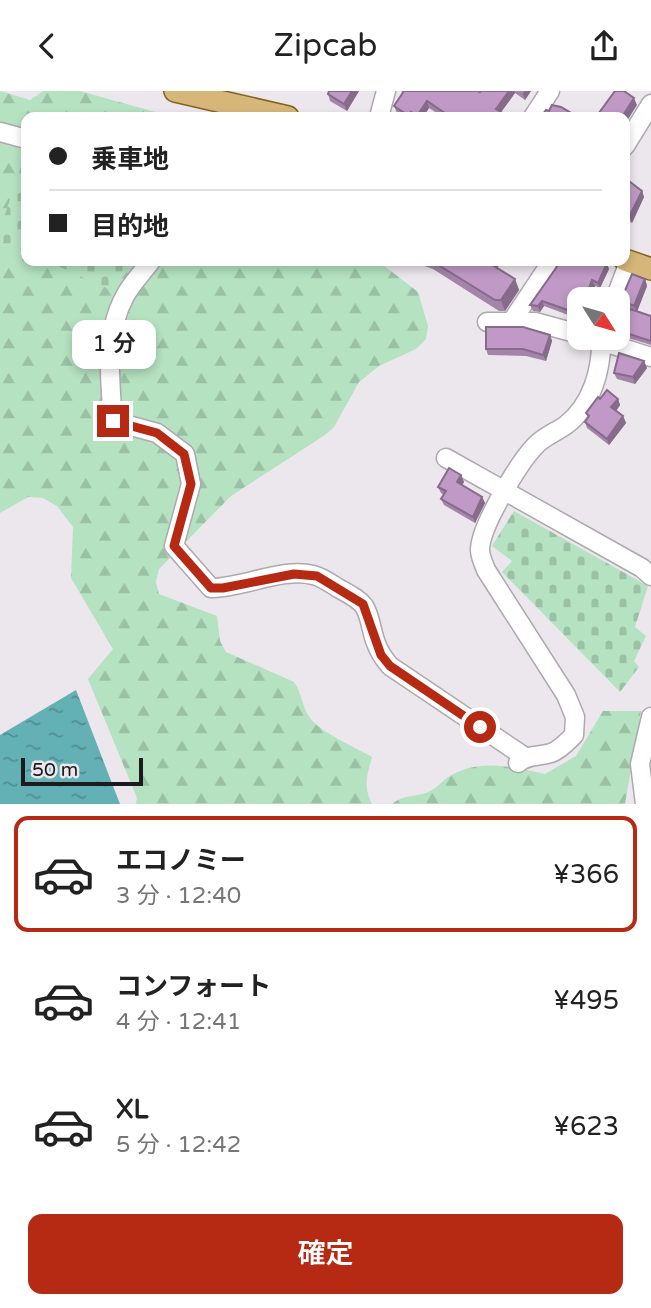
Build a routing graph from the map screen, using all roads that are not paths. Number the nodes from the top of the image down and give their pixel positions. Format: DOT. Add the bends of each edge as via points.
graph roads {
  1 [pos="175,91"];
  2 [pos="386,91"];
  3 [pos="550,91"];
  4 [pos="651,104"];
  5 [pos="266,112"];
  6 [pos="380,112"];
  7 [pos="536,112"];
  8 [pos="0,132"];
  9 [pos="21,138"];
  10 [pos="630,138"];
  11 [pos="630,262"];
  12 [pos="147,266"];
  13 [pos="549,266"];
  14 [pos="625,266"];
  15 [pos="651,269"];
  16 [pos="619,287"];
  17 [pos="512,321"];
  18 [pos="487,322"];
  19 [pos="567,331"];
  20 [pos="630,349"];
  21 [pos="597,350"];
  22 [pos="651,356"];
  23 [pos="446,459"];
  24 [pos="504,492"];
  25 [pos="651,576"];
  26 [pos="651,717"];
  27 [pos="645,804"];
  1 -- 5 [label="main road"];
  2 -- 6 [label="street"];
  3 -- 7 [label="street"];
  4 -- 10 [label="street"];
  8 -- 9 [label="street"];
  11 -- 15 [label="main road"];
  12 -- 24 [label="street" via="125,296 112,335 113,421 157,433 184,454 191,484 174,546 211,588 307,573 355,598 363,604 375,642 390,666 522,760 552,753 574,734 576,726 566,695 479,553 481,535"];
  13 -- 17 [label="street"];
  14 -- 16 [label="street"];
  17 -- 18 [label="street"];
  17 -- 19 [label="street"];
  20 -- 22 [label="street"];
  21 -- 24 [label="street" via="589,398 576,416 537,443"];
  23 -- 24 [label="street"];
  24 -- 25 [label="street"];
  26 -- 27 [label="street" via="640,764"];
}
